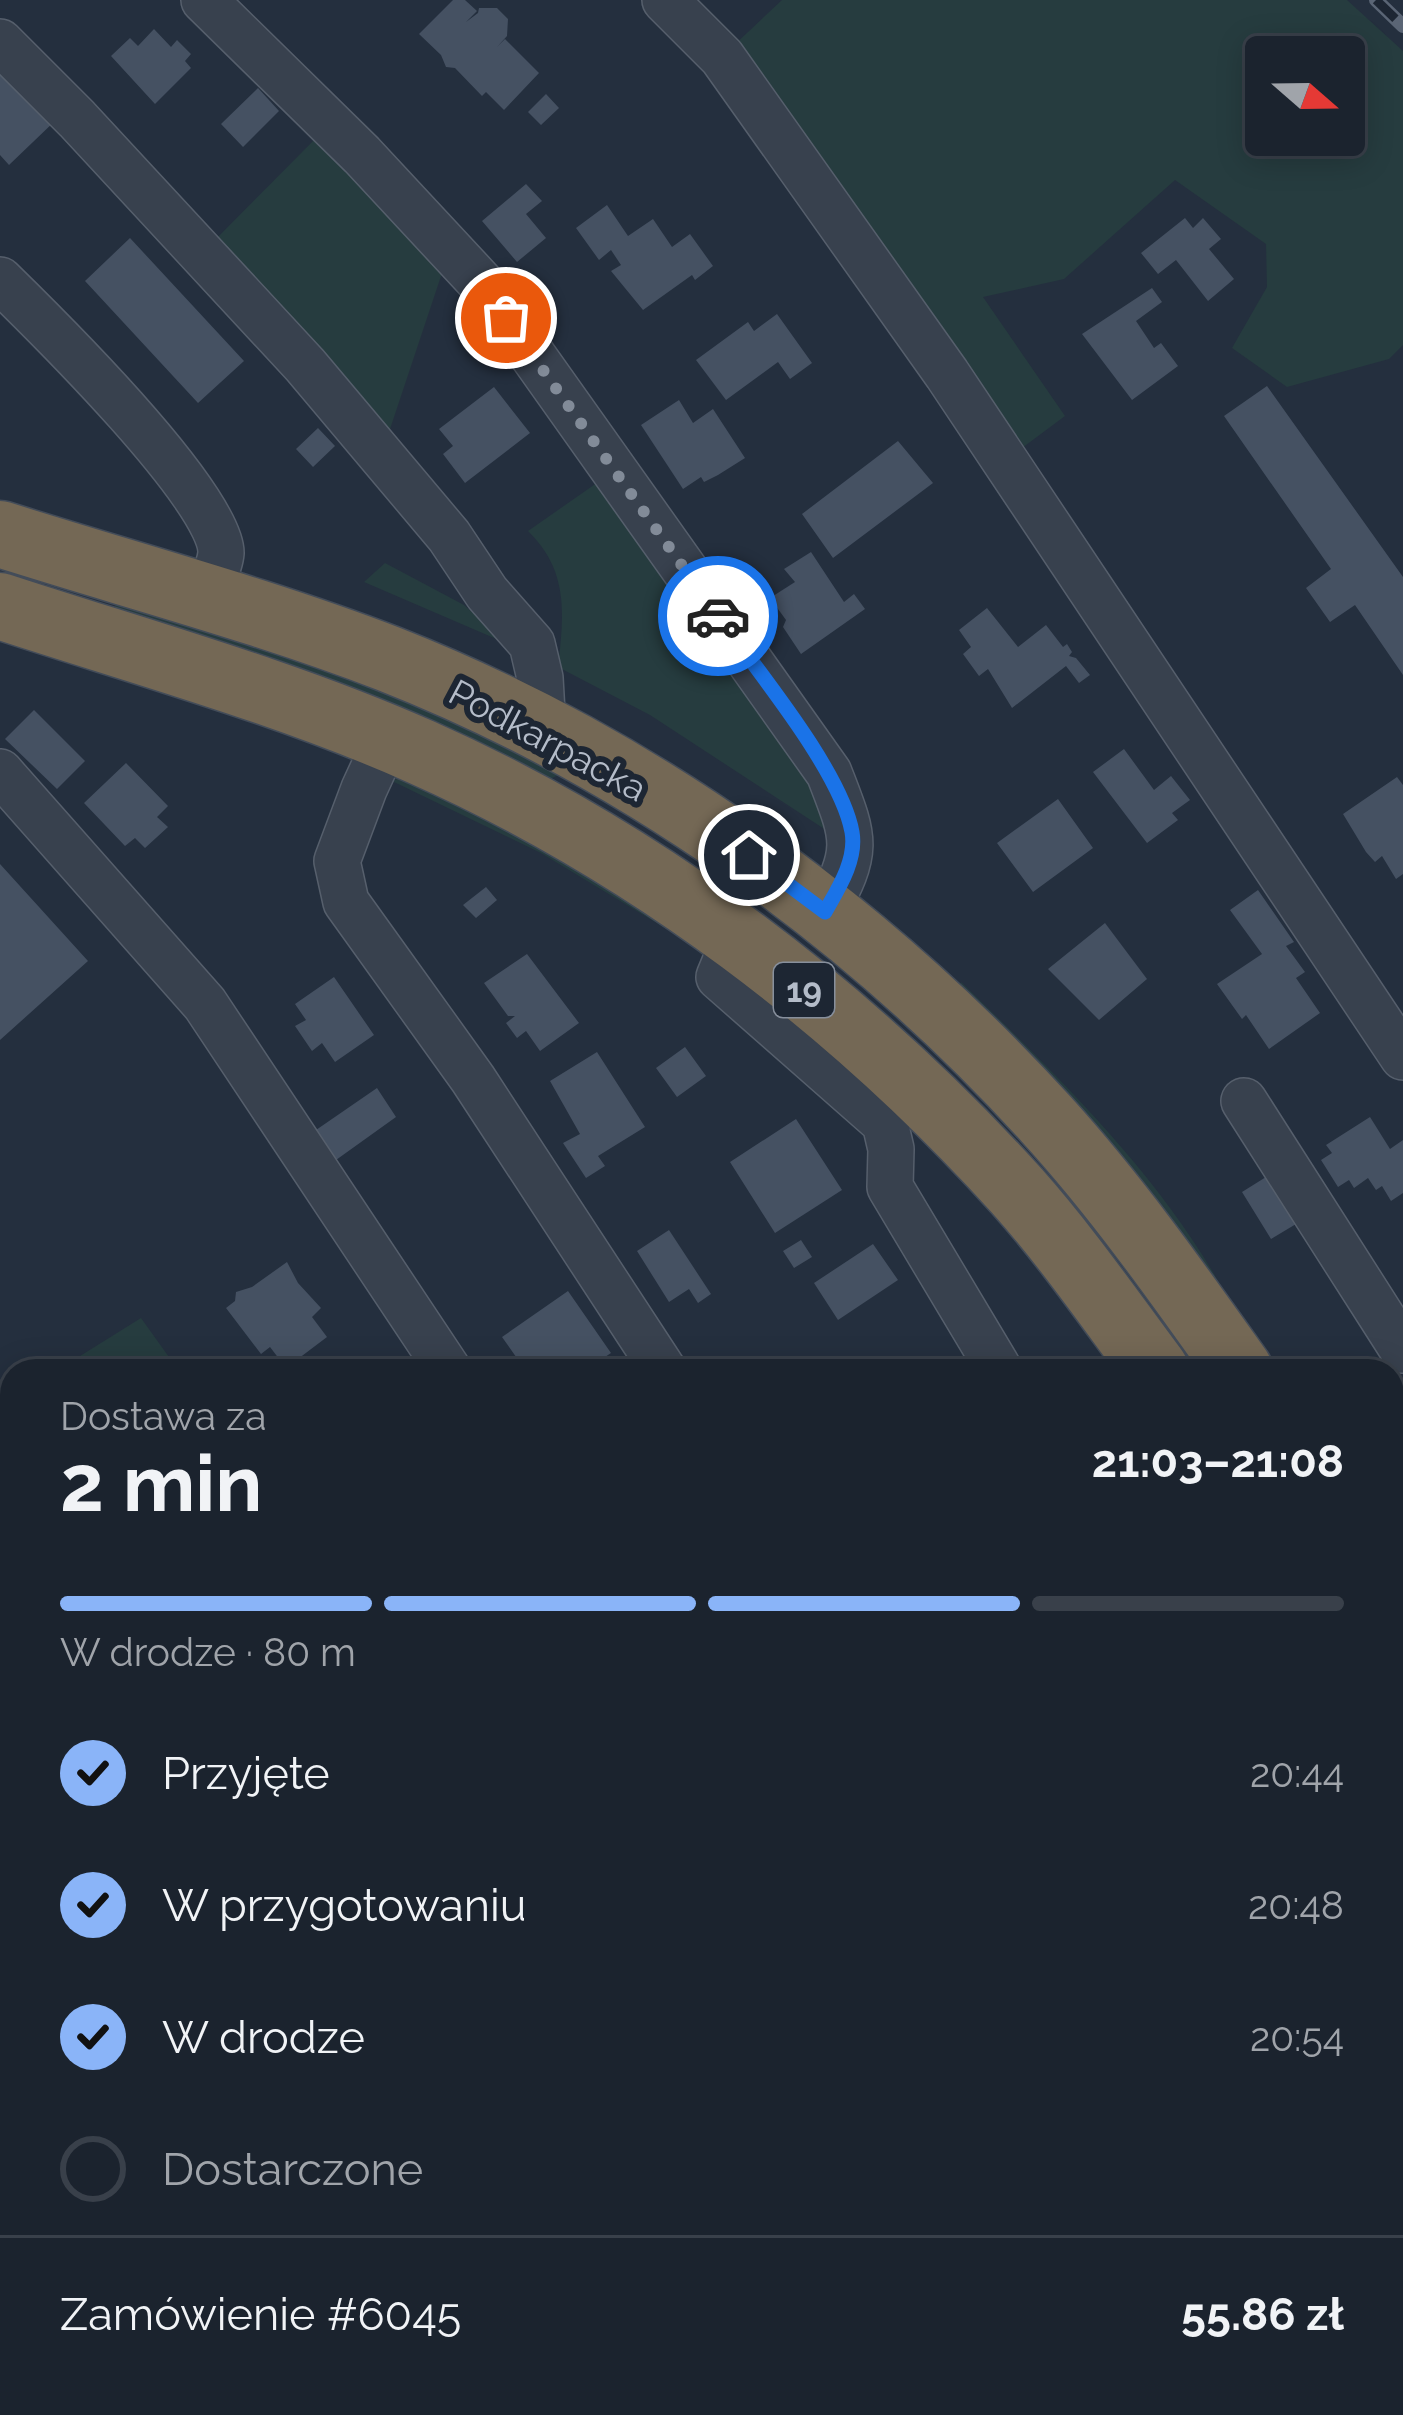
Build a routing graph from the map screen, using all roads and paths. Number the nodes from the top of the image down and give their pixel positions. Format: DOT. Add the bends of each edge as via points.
graph roads {
  1 [pos="204,0"];
  2 [pos="665,0"];
  3 [pos="0,42"];
  4 [pos="0,280"];
  5 [pos="0,534"];
  6 [pos="206,598"];
  7 [pos="0,606"];
  8 [pos="543,730"];
  9 [pos="387,739"];
  10 [pos="0,772"];
  11 [pos="571,828"];
  12 [pos="715,834"];
  13 [pos="825,912"];
  14 [pos="736,936"];
  15 [pos="1403,1057"];
  16 [pos="1244,1100"];
  17 [pos="1403,1350"];
  18 [pos="441,1359"];
  19 [pos="656,1359"];
  20 [pos="993,1359"];
  21 [pos="1147,1359"];
  22 [pos="1231,1359"];
  1 -- 13 [label="street" via="482,284 829,772 853,835"];
  2 -- 15 [label="street" via="722,57 946,374"];
  3 -- 8 [label="street" via="304,365 449,536 532,644"];
  4 -- 6 [label="street" via="100,378 211,516 221,553"];
  5 -- 6 [label="highway, Podkarpacka / 19"];
  6 -- 8 [label="highway, Podkarpacka / 19" via="389,660"];
  7 -- 9 [label="highway, Podkarpacka / 19"];
  8 -- 12 [label="highway, Podkarpacka / 19"];
  9 -- 11 [label="highway, Podkarpacka / 19"];
  9 -- 19 [label="street" via="338,861 346,902"];
  10 -- 18 [label="street" via="205,1004"];
  11 -- 12 [label="highway" via="563,798 579,789 657,831"];
  11 -- 14 [label="highway, Podkarpacka / 19"];
  12 -- 13 [label="highway, Podkarpacka / 19"];
  13 -- 22 [label="highway, Podkarpacka / 19" via="930,1002 1045,1118"];
  14 -- 20 [label="street" via="719,976 885,1123 890,1187"];
  14 -- 21 [label="highway, Podkarpacka / 19" via="936,1105 1021,1195"];
  16 -- 17 [label="street"];
}
